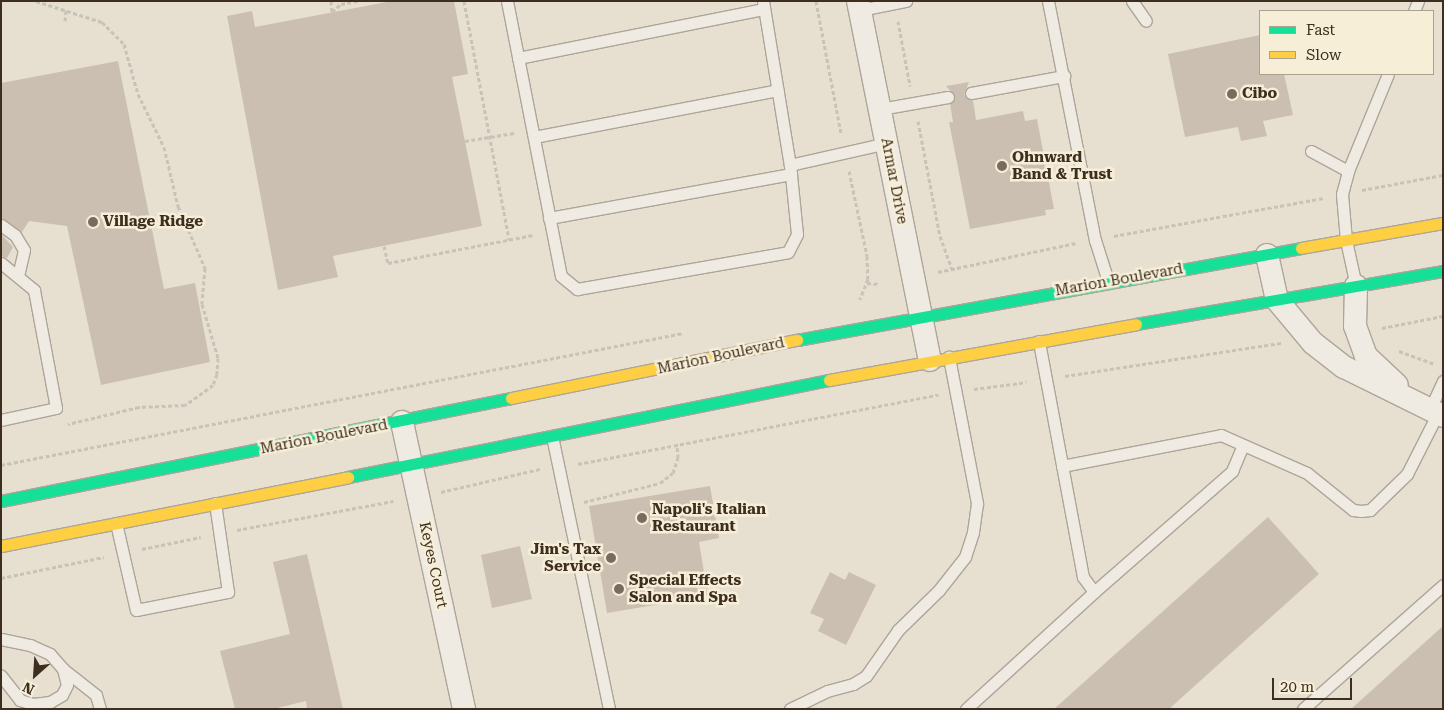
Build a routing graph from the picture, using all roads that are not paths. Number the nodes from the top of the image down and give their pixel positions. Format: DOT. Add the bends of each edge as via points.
graph roads {
  1 [pos="507,1"];
  2 [pos="906,1"];
  3 [pos="1048,1"];
  4 [pos="1132,1"];
  5 [pos="763,5"];
  6 [pos="859,6"];
  7 [pos="1146,21"];
  8 [pos="518,58"];
  9 [pos="1388,75"];
  10 [pos="1064,76"];
  11 [pos="777,90"];
  12 [pos="971,93"];
  13 [pos="948,97"];
  14 [pos="880,109"];
  15 [pos="533,134"];
  16 [pos="887,143"];
  17 [pos="1311,151"];
  18 [pos="791,169"];
  19 [pos="1348,170"];
  20 [pos="549,218"];
  21 [pos="1443,223"];
  22 [pos="1,225"];
  23 [pos="1346,240"];
  24 [pos="1267,255"];
  25 [pos="1,263"];
  26 [pos="1443,271"];
  27 [pos="18,276"];
  28 [pos="1108,282"];
  29 [pos="1356,286"];
  30 [pos="1277,300"];
  31 [pos="921,315"];
  32 [pos="1039,342"];
  33 [pos="940,359"];
  34 [pos="1443,382"];
  35 [pos="1432,410"];
  36 [pos="1,420"];
  37 [pos="402,422"];
  38 [pos="552,436"];
  39 [pos="1243,445"];
  40 [pos="410,464"];
  41 [pos="1062,466"];
  42 [pos="1,501"];
  43 [pos="215,503"];
  44 [pos="116,523"];
  45 [pos="1,546"];
  46 [pos="1443,585"];
  47 [pos="1094,592"];
  48 [pos="1,639"];
  49 [pos="63,669"];
  50 [pos="1,677"];
  51 [pos="100,709"];
  52 [pos="464,709"];
  53 [pos="609,709"];
  54 [pos="790,709"];
  55 [pos="966,709"];
  56 [pos="1303,709"];
  1 -- 8 [label="lane"];
  2 -- 6 [label="lane"];
  3 -- 10 [label="lane"];
  4 -- 7 [label="lane"];
  5 -- 8 [label="lane"];
  5 -- 11 [label="lane"];
  6 -- 14 [label="street, Armar Drive"];
  8 -- 15 [label="lane"];
  9 -- 19 [label="lane"];
  10 -- 12 [label="lane"];
  10 -- 28 [label="lane" via="1095,240"];
  11 -- 15 [label="lane"];
  11 -- 18 [label="lane"];
  13 -- 14 [label="lane"];
  14 -- 16 [label="street, Armar Drive"];
  15 -- 20 [label="lane"];
  16 -- 18 [label="lane"];
  16 -- 31 [label="street, Armar Drive"];
  17 -- 19 [label="lane"];
  18 -- 20 [label="lane"];
  18 -- 20 [label="lane" via="797,234 788,252 577,289 561,276"];
  19 -- 23 [label="lane" via="1342,194"];
  21 -- 23 [label="main road, Marion Boulevard"];
  22 -- 27 [label="lane" via="15,235 24,250"];
  23 -- 24 [label="main road, Marion Boulevard"];
  23 -- 29 [label="lane"];
  24 -- 28 [label="main road, Marion Boulevard"];
  24 -- 30 [label="street"];
  25 -- 27 [label="lane"];
  26 -- 29 [label="main road"];
  27 -- 36 [label="lane" via="34,290 56,408"];
  28 -- 31 [label="main road, Marion Boulevard"];
  29 -- 30 [label="main road"];
  29 -- 35 [label="street" via="1357,332 1366,356"];
  30 -- 32 [label="main road"];
  30 -- 35 [label="street" via="1310,339 1344,368"];
  31 -- 33 [label="street, Armar Drive"];
  31 -- 37 [label="main road, Marion Boulevard"];
  32 -- 33 [label="main road"];
  32 -- 41 [label="lane"];
  33 -- 38 [label="main road"];
  33 -- 54 [label="lane" via="954,392 974,478 977,503 965,557 939,590 898,630 866,676"];
  34 -- 35 [label="lane"];
  35 -- 39 [label="lane" via="1407,474 1370,510 1353,510 1307,473"];
  37 -- 40 [label="street, Keyes Court"];
  37 -- 42 [label="main road, Marion Boulevard"];
  38 -- 40 [label="main road"];
  38 -- 53 [label="lane"];
  39 -- 41 [label="lane" via="1220,435"];
  39 -- 47 [label="lane" via="1232,471"];
  40 -- 43 [label="main road"];
  40 -- 52 [label="street, Keyes Court"];
  41 -- 47 [label="lane" via="1082,577"];
  43 -- 44 [label="main road"];
  43 -- 44 [label="lane" via="228,592 164,605 136,610"];
  44 -- 45 [label="main road"];
  46 -- 56 [label="lane"];
  47 -- 55 [label="lane"];
  48 -- 49 [label="lane" via="30,645 50,654"];
  49 -- 50 [label="lane" via="67,685 62,695 50,702 33,704 20,700"];
  49 -- 51 [label="lane" via="96,695"];
}
